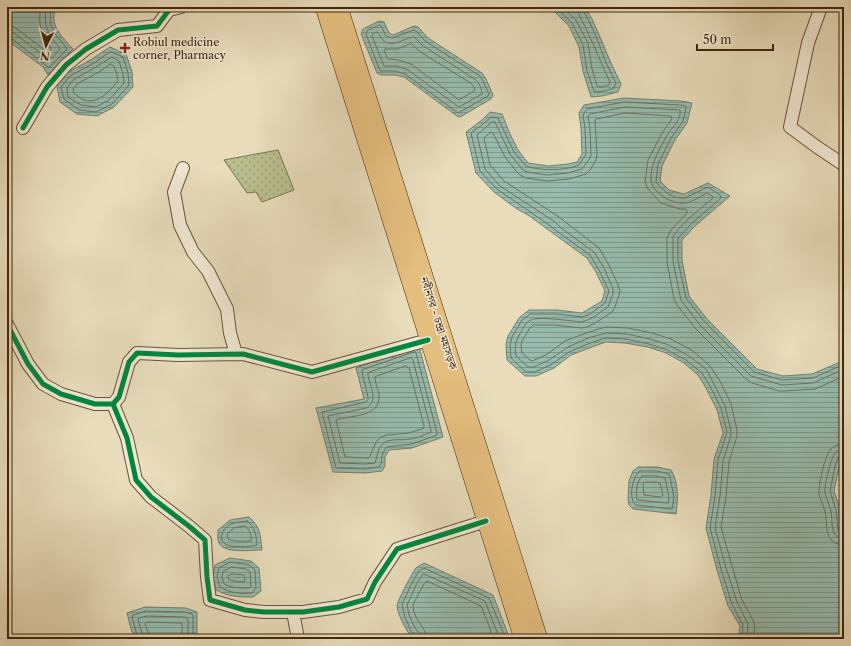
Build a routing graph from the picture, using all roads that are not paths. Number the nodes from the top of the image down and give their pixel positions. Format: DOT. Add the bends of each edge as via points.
graph roads {
  1 [pos="181,7"];
  2 [pos="324,7"];
  3 [pos="338,7"];
  4 [pos="821,7"];
  5 [pos="24,128"];
  6 [pos="844,165"];
  7 [pos="183,168"];
  8 [pos="7,324"];
  9 [pos="428,340"];
  10 [pos="236,354"];
  11 [pos="113,404"];
  12 [pos="486,521"];
  13 [pos="293,612"];
  14 [pos="298,639"];
  15 [pos="523,639"];
  16 [pos="539,639"];
  1 -- 5 [label="street" via="169,10 157,26 118,30 86,48 66,65 47,88"];
  2 -- 9 [label="highway, নবীনগর - চন্দ্রা মহাসড়ক"];
  3 -- 16 [label="highway, নবীনগর - চন্দ্রা মহাসড়ক"];
  4 -- 6 [label="street" via="808,42 790,127"];
  7 -- 10 [label="street" via="174,192 180,225 193,252 208,271 228,309 230,333"];
  8 -- 11 [label="street" via="28,364 42,384 61,394 95,404"];
  9 -- 10 [label="street" via="312,372"];
  9 -- 12 [label="highway, নবীনগর - চন্দ্রা মহাসড়ক"];
  10 -- 11 [label="street" via="137,353 129,362 119,397"];
  11 -- 13 [label="street" via="127,438 136,480 150,497 205,540 210,600 245,610"];
  12 -- 13 [label="street" via="397,548 367,599 339,607"];
  12 -- 15 [label="highway, নবীনগর - চন্দ্রা মহাসড়ক"];
  13 -- 14 [label="street"];
}
